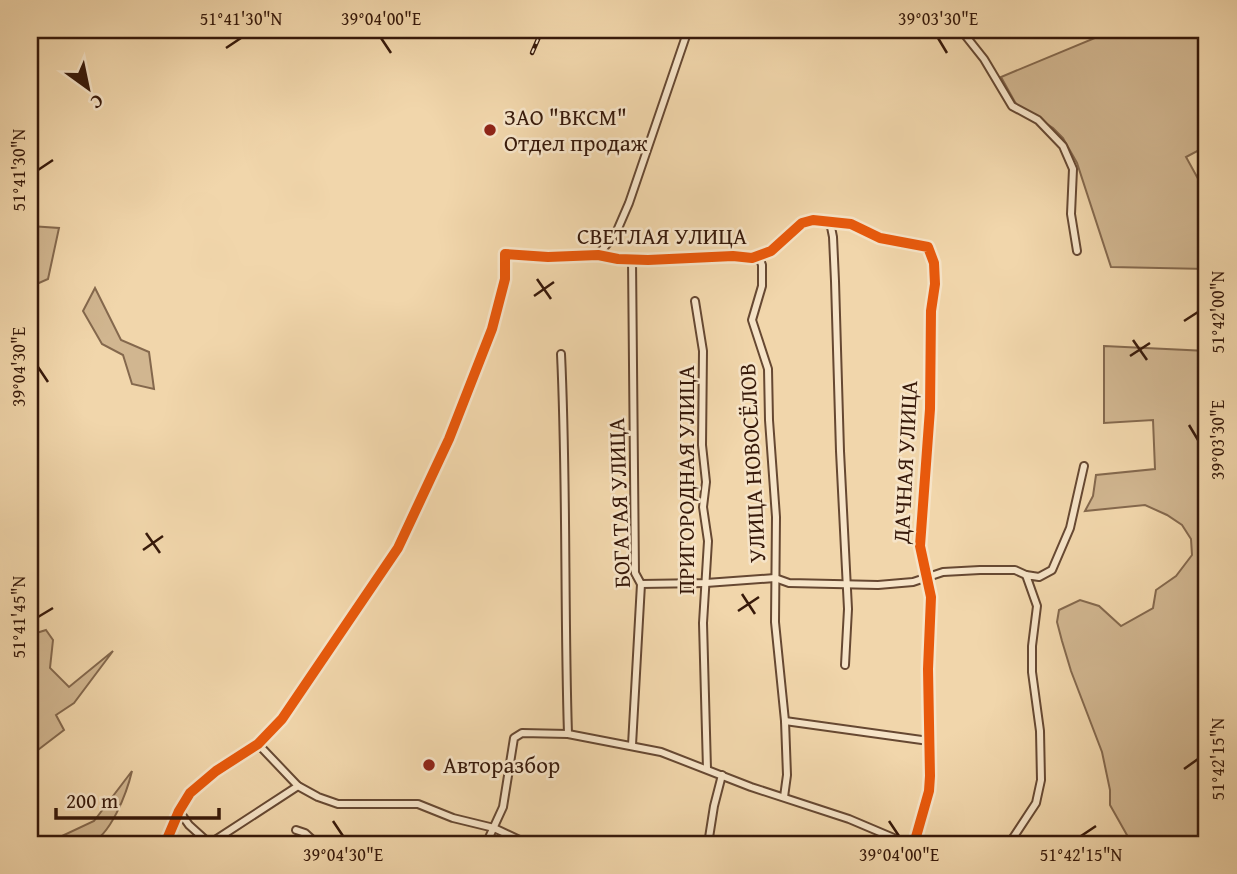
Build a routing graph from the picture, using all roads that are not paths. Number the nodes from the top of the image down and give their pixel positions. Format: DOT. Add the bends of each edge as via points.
graph roads {
  1 [pos="688,30"];
  2 [pos="961,30"];
  3 [pos="825,220"];
  4 [pos="1077,251"];
  5 [pos="598,255"];
  6 [pos="759,257"];
  7 [pos="632,260"];
  8 [pos="695,301"];
  9 [pos="561,354"];
  10 [pos="1084,467"];
  11 [pos="1026,575"];
  12 [pos="775,578"];
  13 [pos="928,578"];
  14 [pos="706,583"];
  15 [pos="846,583"];
  16 [pos="641,584"];
  17 [pos="845,665"];
  18 [pos="785,721"];
  19 [pos="568,734"];
  20 [pos="929,741"];
  21 [pos="258,744"];
  22 [pos="632,745"];
  23 [pos="707,769"];
  24 [pos="722,775"];
  25 [pos="298,786"];
  26 [pos="784,797"];
  27 [pos="179,811"];
  28 [pos="494,828"];
  29 [pos="296,830"];
  30 [pos="165,844"];
  31 [pos="209,844"];
  32 [pos="317,844"];
  33 [pos="486,844"];
  34 [pos="528,844"];
  35 [pos="708,844"];
  36 [pos="908,844"];
  37 [pos="914,844"];
  38 [pos="1009,844"];
  1 -- 5 [label="street" via="629,203 616,233"];
  2 -- 4 [label="street" via="1012,106 1038,120 1063,146 1073,169"];
  3 -- 6 [label="street, СВЕТЛАЯ УЛИЦА" via="802,223"];
  3 -- 13 [label="street, ДАЧНАЯ УЛИЦА" via="928,247 934,263 920,546"];
  3 -- 15 [label="street" via="831,227 835,281"];
  5 -- 7 [label="street, СВЕТЛАЯ УЛИЦА"];
  5 -- 21 [label="street, СВЕТЛАЯ УЛИЦА" via="505,254 505,279 492,329 410,526 290,708"];
  6 -- 7 [label="street, СВЕТЛАЯ УЛИЦА"];
  6 -- 12 [label="street, УЛИЦА НОВОСЁЛОВ" via="762,286 752,320 768,369"];
  7 -- 16 [label="street, БОГАТАЯ УЛИЦА" via="635,573"];
  8 -- 14 [label="street, ПРИГОРОДНАЯ УЛИЦА" via="703,351"];
  9 -- 19 [label="street"];
  10 -- 11 [label="street" via="1070,528 1052,570 1039,577"];
  11 -- 13 [label="street" via="1015,570 980,570 943,572"];
  11 -- 38 [label="street" via="1037,606 1032,673 1041,780 1036,803"];
  12 -- 14 [label="street"];
  12 -- 15 [label="street" via="789,583"];
  12 -- 18 [label="street, УЛИЦА НОВОСЁЛОВ"];
  13 -- 15 [label="street" via="878,585"];
  13 -- 20 [label="street, ДАЧНАЯ УЛИЦА"];
  14 -- 16 [label="street"];
  14 -- 23 [label="street, ПРИГОРОДНАЯ УЛИЦА"];
  15 -- 17 [label="street"];
  16 -- 22 [label="street, БОГАТАЯ УЛИЦА"];
  18 -- 20 [label="street"];
  18 -- 26 [label="street, УЛИЦА НОВОСЁЛОВ"];
  19 -- 22 [label="street"];
  19 -- 28 [label="street" via="522,733 514,738 506,794"];
  20 -- 37 [label="street, ДАЧНАЯ УЛИЦА" via="929,791"];
  21 -- 25 [label="street"];
  21 -- 27 [label="street" via="200,782"];
  22 -- 23 [label="street"];
  23 -- 24 [label="street"];
  24 -- 26 [label="street"];
  24 -- 35 [label="street"];
  25 -- 28 [label="street" via="338,804 418,804"];
  25 -- 31 [label="street"];
  26 -- 36 [label="street"];
  27 -- 30 [label="street"];
  27 -- 31 [label="street"];
  28 -- 33 [label="street"];
  28 -- 34 [label="street"];
  29 -- 32 [label="street"];
}
